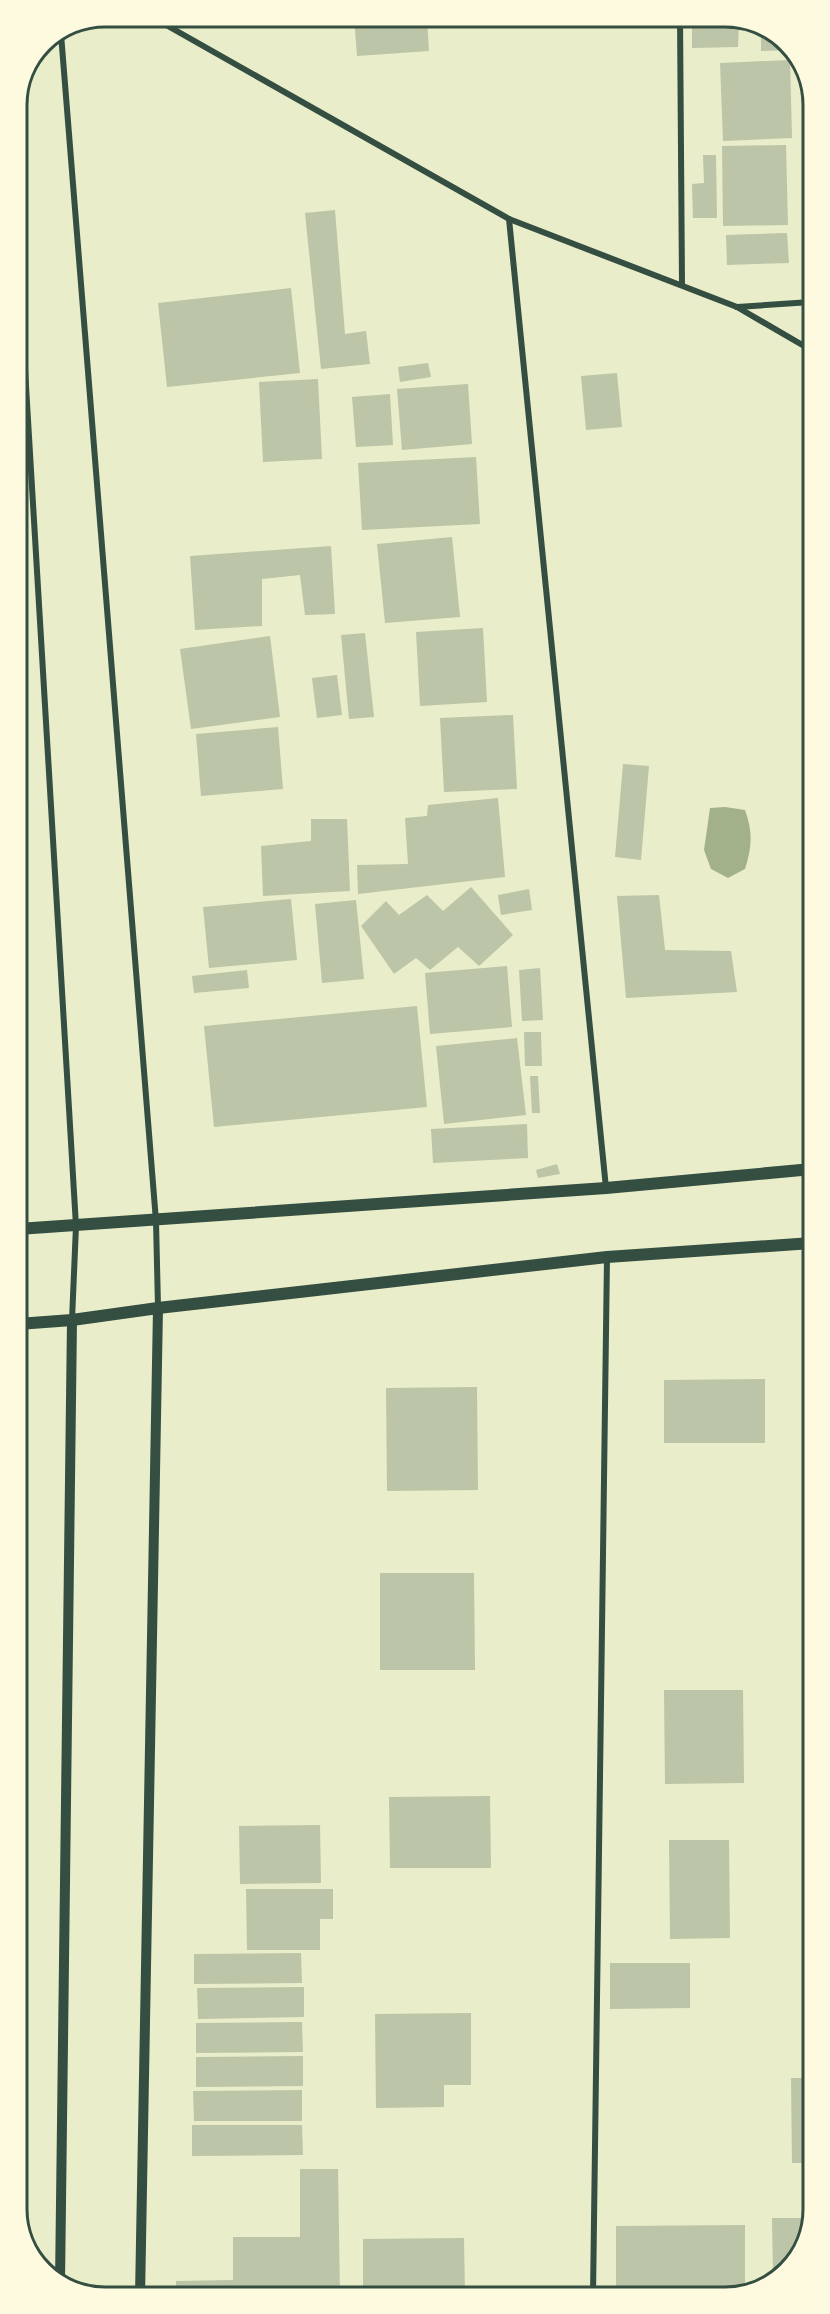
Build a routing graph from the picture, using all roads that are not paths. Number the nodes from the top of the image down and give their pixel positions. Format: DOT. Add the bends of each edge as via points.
graph roads {
  1 [pos="171,27"];
  2 [pos="680,27"];
  3 [pos="62,39"];
  4 [pos="509,219"];
  5 [pos="682,284"];
  6 [pos="803,303"];
  7 [pos="737,307"];
  8 [pos="803,345"];
  9 [pos="27,403"];
  10 [pos="803,1170"];
  11 [pos="606,1188"];
  12 [pos="156,1221"];
  13 [pos="76,1226"];
  14 [pos="27,1229"];
  15 [pos="803,1244"];
  16 [pos="607,1257"];
  17 [pos="158,1308"];
  18 [pos="72,1320"];
  19 [pos="27,1323"];
  20 [pos="60,2273"];
  21 [pos="140,2287"];
  22 [pos="593,2287"];
  1 -- 4 [label="street"];
  2 -- 5 [label="street"];
  3 -- 12 [label="street"];
  4 -- 5 [label="street"];
  4 -- 11 [label="street"];
  5 -- 7 [label="street"];
  6 -- 7 [label="street"];
  7 -- 8 [label="street"];
  9 -- 13 [label="street"];
  10 -- 11 [label="main road"];
  11 -- 12 [label="main road"];
  12 -- 13 [label="main road"];
  12 -- 17 [label="street"];
  13 -- 14 [label="main road"];
  13 -- 18 [label="street"];
  15 -- 16 [label="main road"];
  16 -- 17 [label="main road"];
  16 -- 22 [label="street"];
  17 -- 18 [label="main road"];
  17 -- 21 [label="street"];
  18 -- 19 [label="main road"];
  18 -- 20 [label="street"];
}
